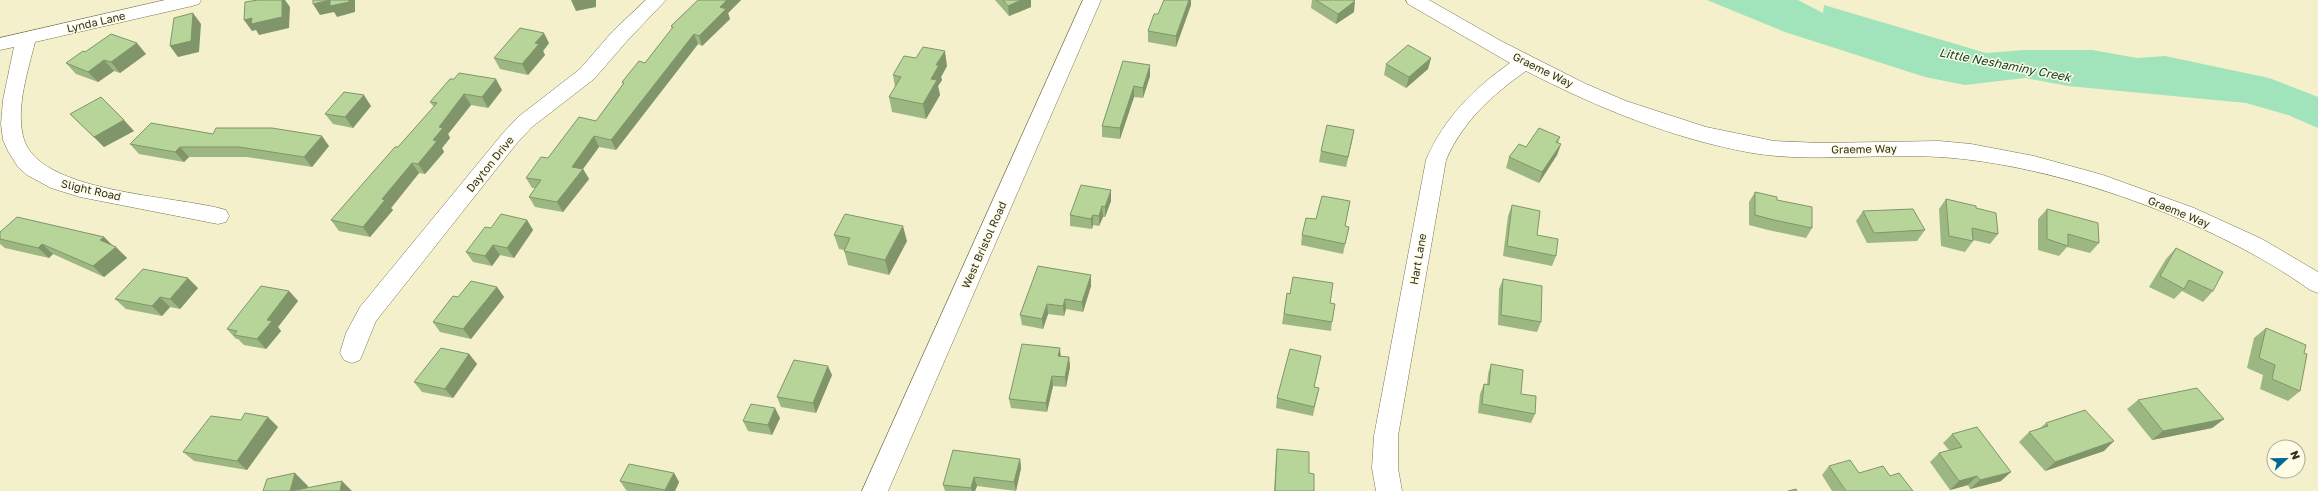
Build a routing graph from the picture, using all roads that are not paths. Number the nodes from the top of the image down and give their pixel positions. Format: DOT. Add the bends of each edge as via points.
graph roads {
  1 [pos="192,0"];
  2 [pos="658,0"];
  3 [pos="1092,0"];
  4 [pos="1415,0"];
  5 [pos="26,38"];
  6 [pos="0,44"];
  7 [pos="1526,62"];
  8 [pos="218,216"];
  9 [pos="2318,284"];
  10 [pos="352,353"];
  11 [pos="875,491"];
  12 [pos="1389,491"];
  1 -- 5 [label="street, Lynda Lane"];
  2 -- 10 [label="street, Dayton Drive" via="620,36 587,74 525,122 510,138 368,314 358,333"];
  3 -- 11 [label="street, West Bristol Road"];
  4 -- 7 [label="street, Graeme Way"];
  5 -- 6 [label="street, Lynda Lane"];
  5 -- 8 [label="street, Slight Road" via="11,117 14,141 26,162 55,182 81,190"];
  7 -- 9 [label="street, Graeme Way" via="1642,116 1708,136 1754,146 1800,150 1915,148 1962,151 2012,158 2062,170 2207,223 2273,253"];
  7 -- 12 [label="street, Hart Lane" via="1468,108 1442,143 1436,160 1386,436 1385,468"];
}
